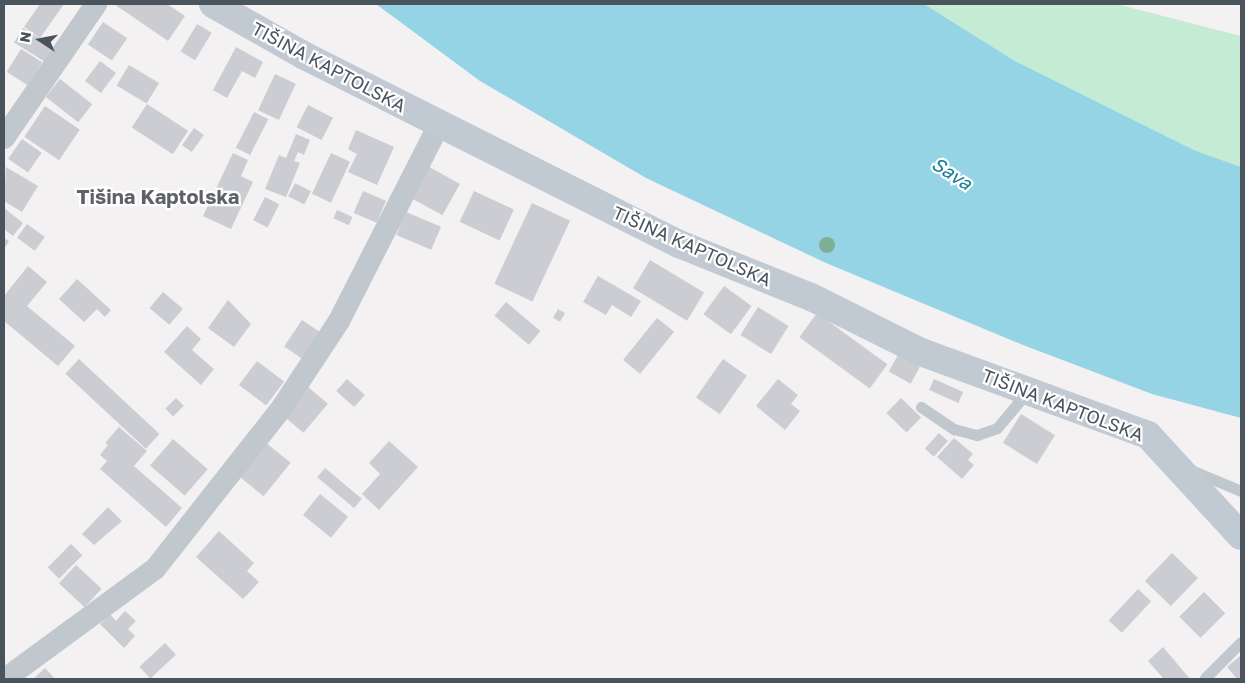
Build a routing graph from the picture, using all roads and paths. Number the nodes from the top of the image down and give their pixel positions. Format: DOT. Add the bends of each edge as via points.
graph roads {
  1 [pos="96,4"];
  2 [pos="213,4"];
  3 [pos="439,125"];
  4 [pos="4,138"];
  5 [pos="1028,391"];
  6 [pos="921,407"];
  7 [pos="1178,464"];
  8 [pos="1241,491"];
  9 [pos="1241,536"];
  10 [pos="1241,642"];
  11 [pos="1205,678"];
  12 [pos="5,679"];
  1 -- 4 [label="street"];
  2 -- 3 [label="main road, TIŠINA KAPTOLSKA"];
  3 -- 5 [label="main road, TIŠINA KAPTOLSKA" via="679,244 810,297 921,352"];
  3 -- 12 [label="street" via="339,321 281,409 155,569"];
  5 -- 6 [label="lane" via="997,428 977,435 954,429"];
  5 -- 7 [label="main road, TIŠINA KAPTOLSKA" via="1148,436"];
  7 -- 8 [label="lane"];
  7 -- 9 [label="main road, TIŠINA KAPTOLSKA"];
  10 -- 11 [label="lane"];
}
